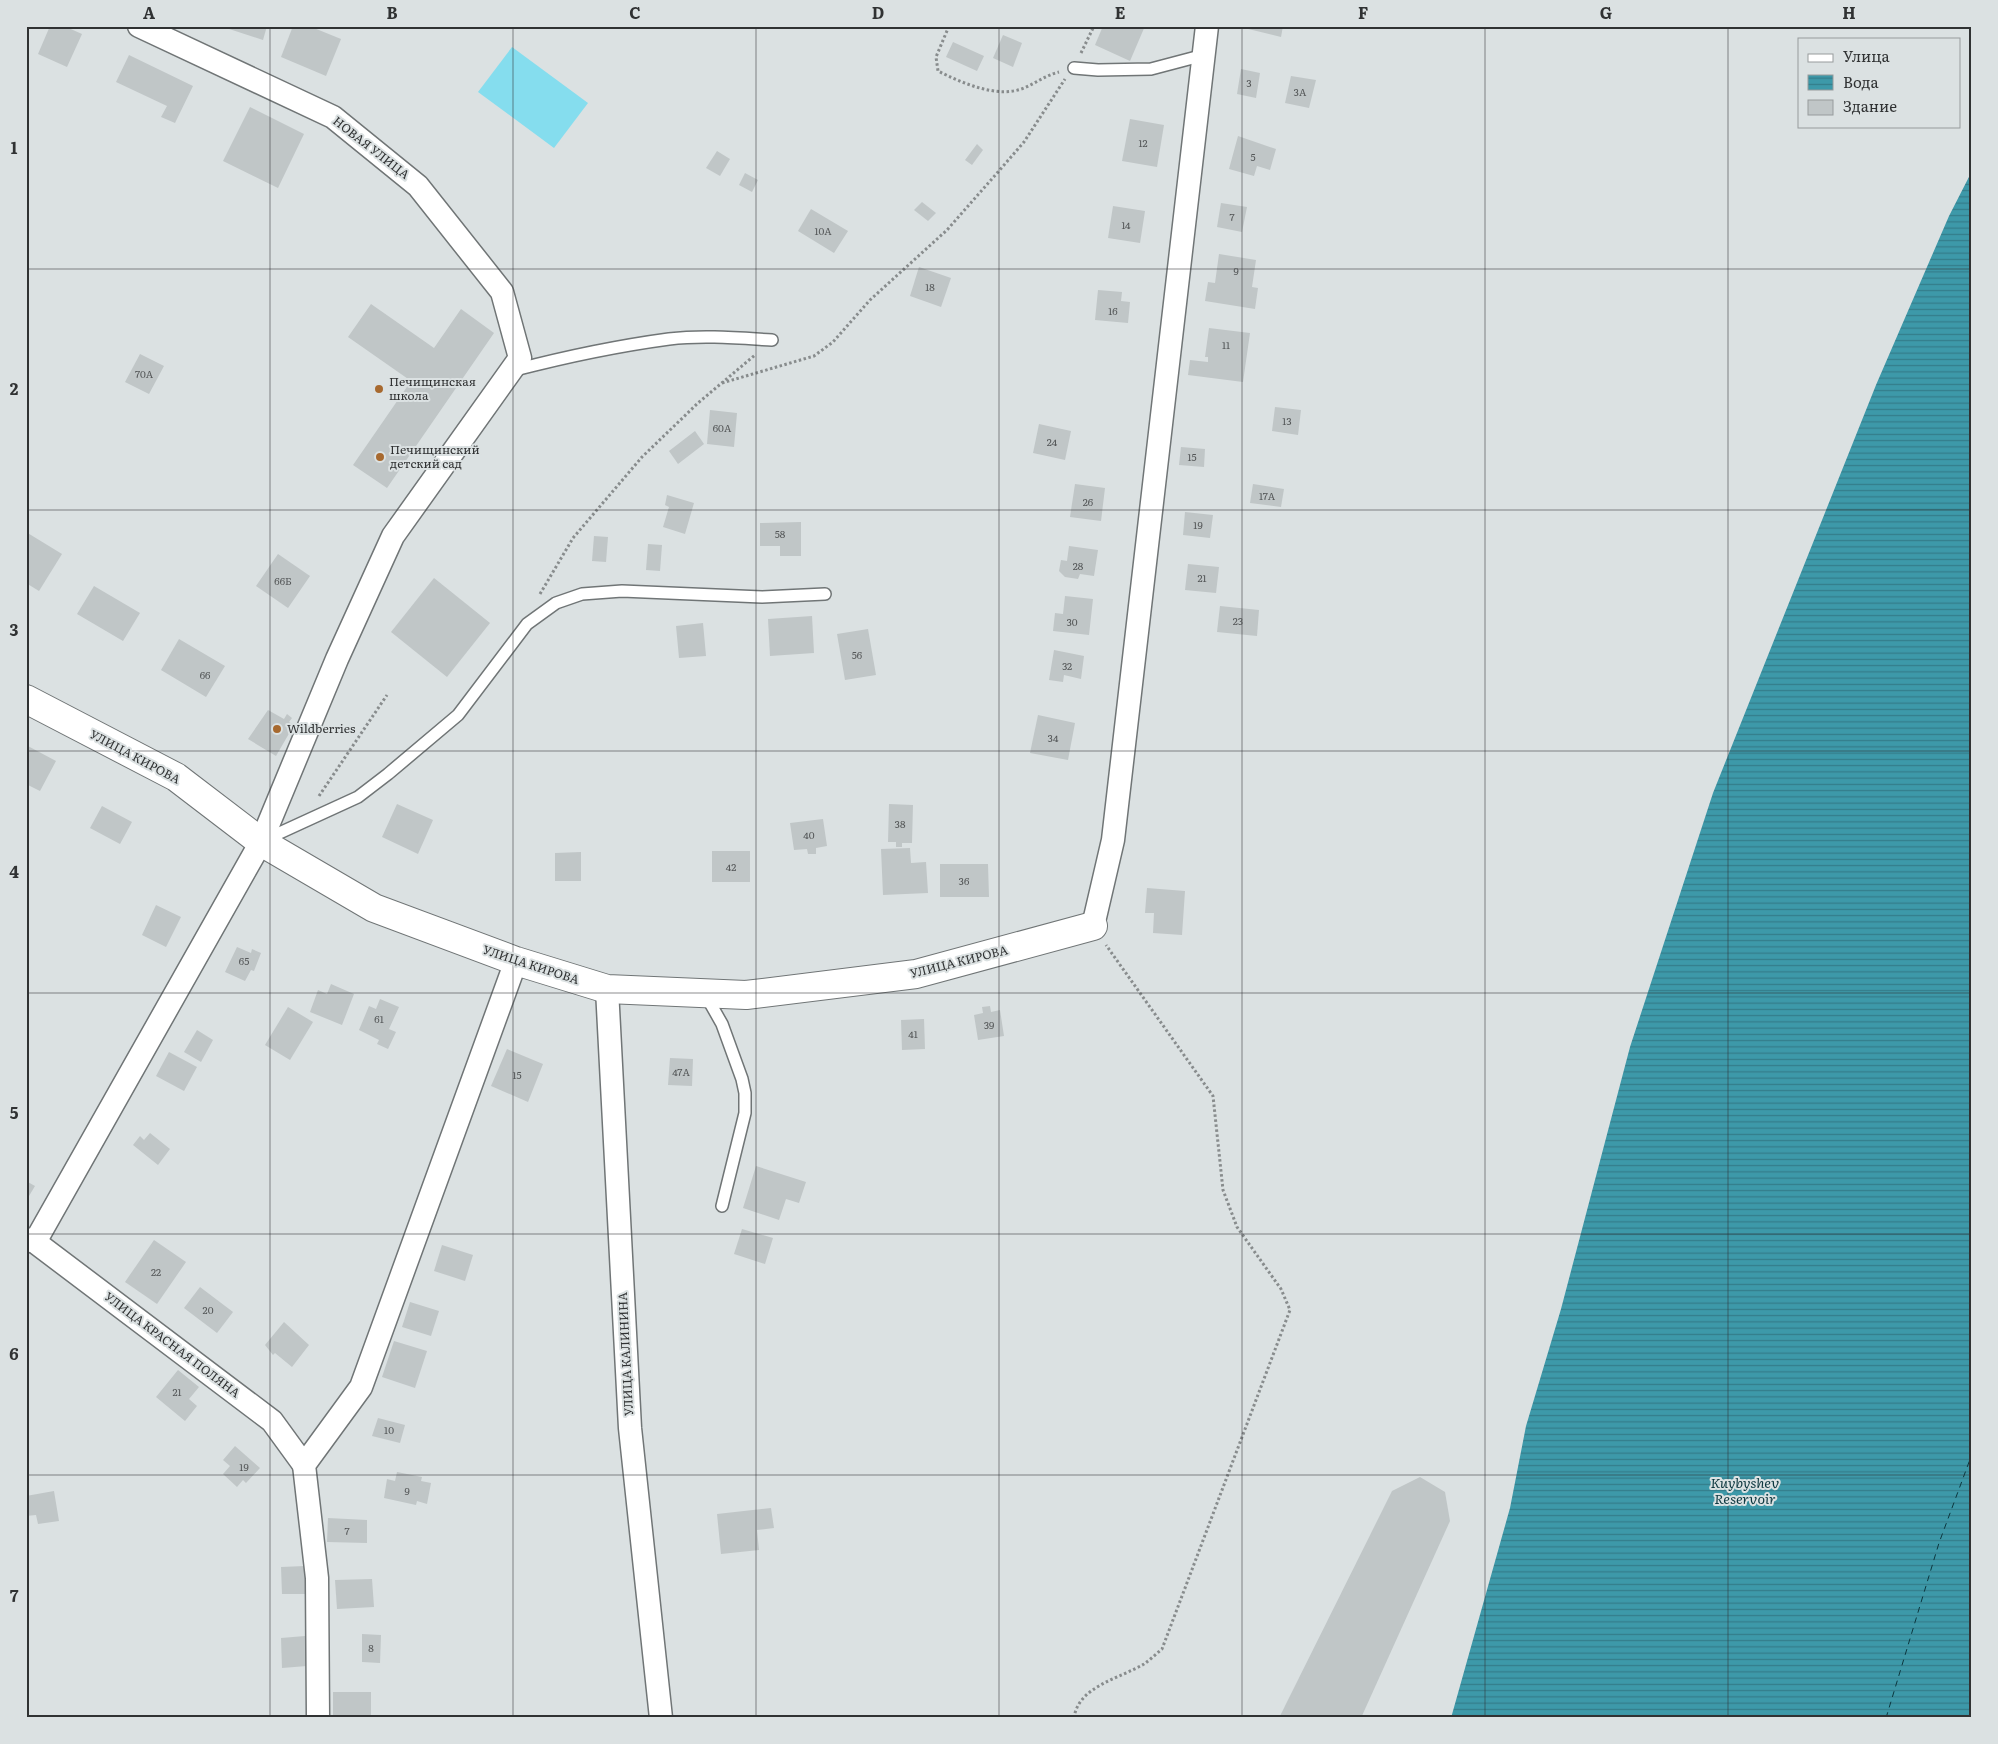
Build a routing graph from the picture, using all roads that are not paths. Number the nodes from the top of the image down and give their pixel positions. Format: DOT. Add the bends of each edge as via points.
graph roads {
  1 [pos="139,26"];
  2 [pos="1207,26"];
  3 [pos="1204,55"];
  4 [pos="1074,68"];
  5 [pos="772,340"];
  6 [pos="515,364"];
  7 [pos="825,594"];
  8 [pos="26,699"];
  9 [pos="261,842"];
  10 [pos="1093,926"];
  11 [pos="516,962"];
  12 [pos="607,989"];
  13 [pos="705,993"];
  14 [pos="722,1206"];
  15 [pos="31,1240"];
  16 [pos="304,1465"];
  17 [pos="318,1718"];
  18 [pos="661,1718"];
  1 -- 6 [label="street, НОВАЯ УЛИЦА" via="333,117 418,186 502,292"];
  2 -- 3 [label="street"];
  3 -- 4 [label="lane" via="1151,69"];
  3 -- 10 [label="street" via="1112,840"];
  5 -- 6 [label="lane" via="726,337 670,339"];
  6 -- 9 [label="street" via="393,536 337,659"];
  7 -- 9 [label="lane" via="762,596 622,591 582,594 556,603 527,624 458,715 358,797"];
  8 -- 9 [label="street, УЛИЦА КИРОВА" via="176,777"];
  9 -- 11 [label="street, УЛИЦА КИРОВА" via="374,908"];
  9 -- 15 [label="street"];
  10 -- 13 [label="street, УЛИЦА КИРОВА" via="916,974 746,995"];
  11 -- 12 [label="street, УЛИЦА КИРОВА"];
  11 -- 16 [label="street" via="361,1387"];
  12 -- 13 [label="street, УЛИЦА КИРОВА"];
  12 -- 18 [label="street, УЛИЦА КАЛИНИНА" via="630,1428"];
  13 -- 14 [label="lane" via="722,1024 745,1093 745,1113"];
  15 -- 16 [label="street, УЛИЦА КРАСНАЯ ПОЛЯНА" via="272,1421"];
  16 -- 17 [label="street" via="316,1578"];
}
